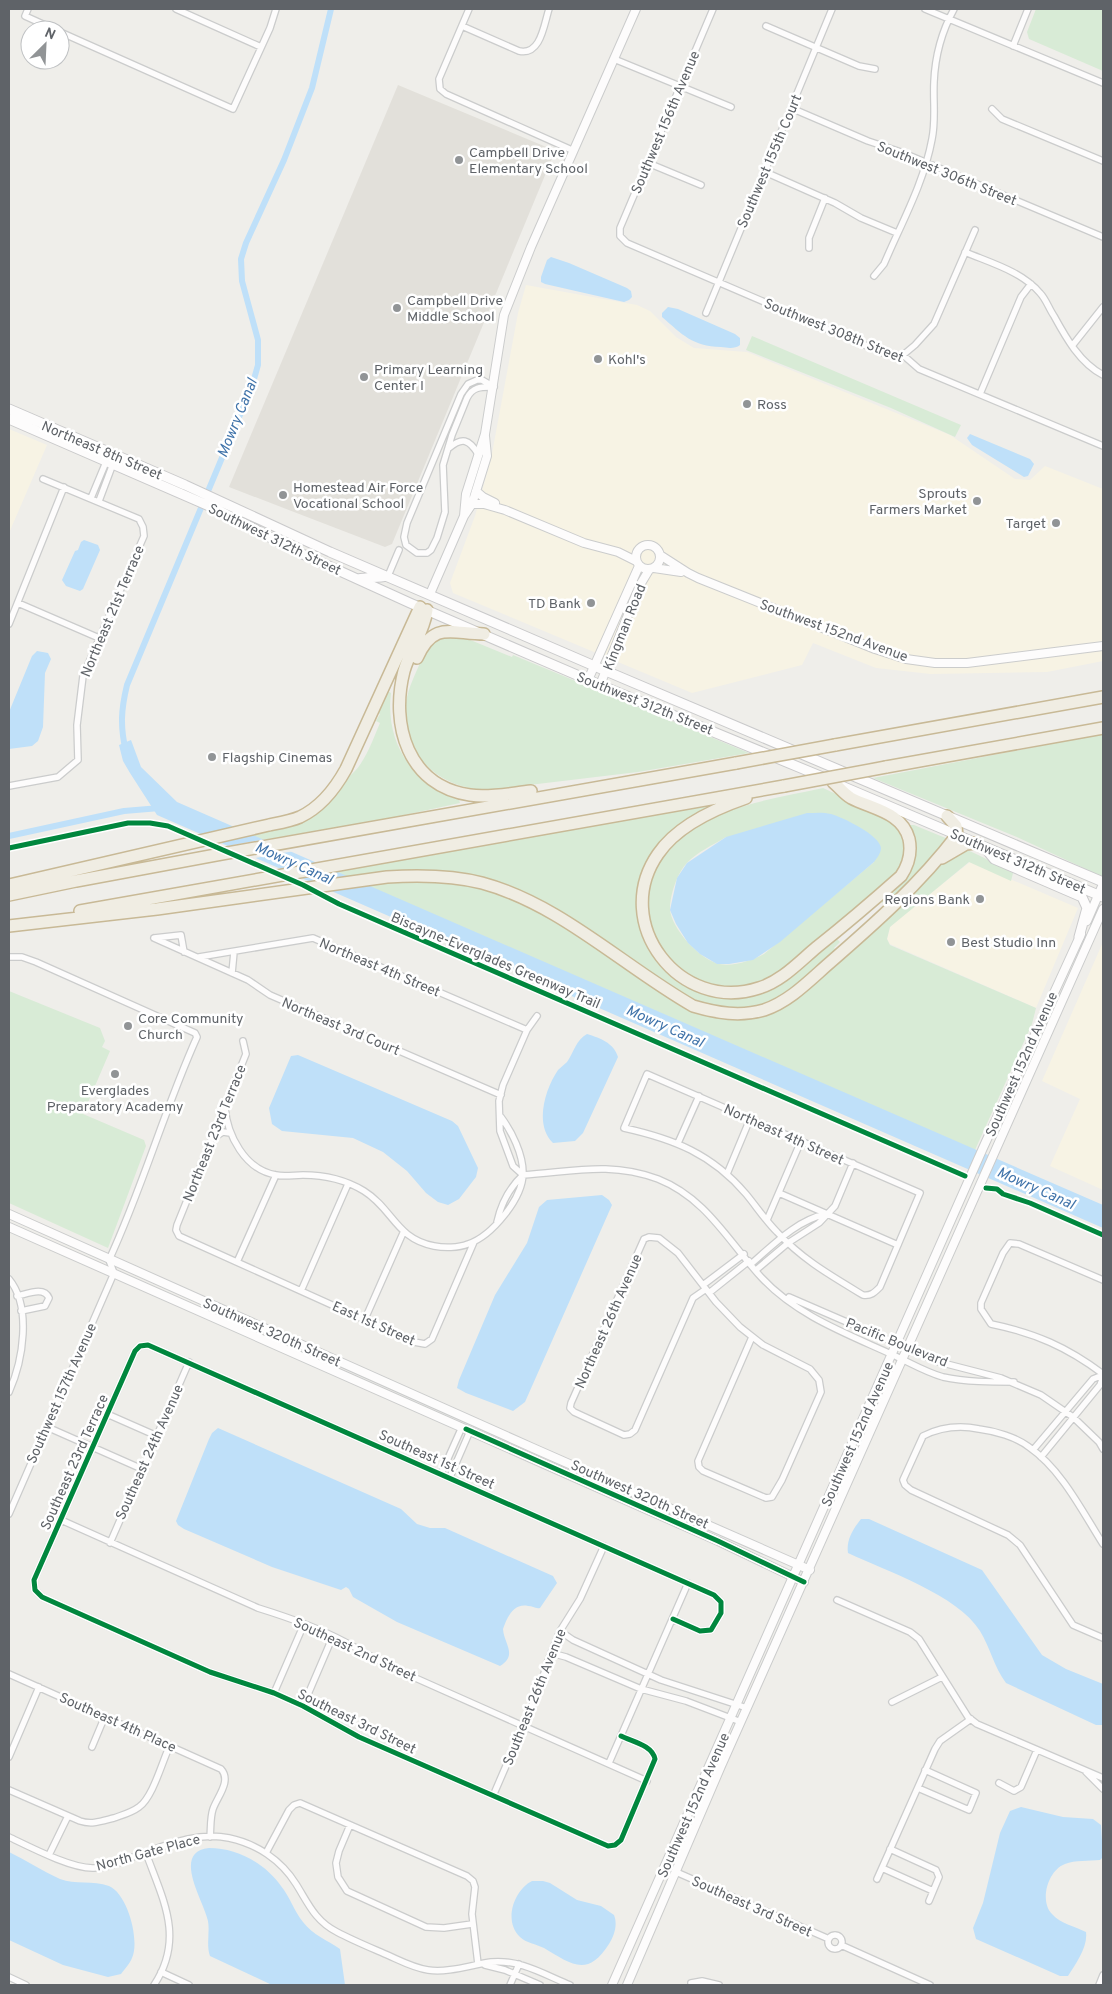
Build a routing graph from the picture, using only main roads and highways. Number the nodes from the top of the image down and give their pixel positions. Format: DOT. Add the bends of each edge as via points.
graph roads {
  1 [pos="9,409"];
  2 [pos="9,419"];
  3 [pos="193,494"];
  4 [pos="217,505"];
  5 [pos="388,576"];
  6 [pos="358,580"];
  7 [pos="430,594"];
  8 [pos="424,609"];
  9 [pos="484,634"];
  10 [pos="400,691"];
  11 [pos="1103,697"];
  12 [pos="1103,728"];
  13 [pos="833,782"];
  14 [pos="610,784"];
  15 [pos="784,786"];
  16 [pos="947,816"];
  17 [pos="957,835"];
  18 [pos="980,844"];
  19 [pos="934,863"];
  20 [pos="1103,883"];
  21 [pos="9,884"];
  22 [pos="9,895"];
  23 [pos="1101,896"];
  24 [pos="9,925"];
  25 [pos="1079,937"];
  1 -- 3 [label="main road, Northeast 8th Street"];
  2 -- 3 [label="main road, Northeast 8th Street" via="110,463"];
  3 -- 4 [label="main road, Southwest 312th Street"];
  4 -- 5 [label="main road, Southwest 312th Street"];
  4 -- 6 [label="main road, Southwest 312th Street" via="298,552"];
  5 -- 6 [label="main road"];
  5 -- 7 [label="main road, Southwest 312th Street"];
  6 -- 8 [label="main road, Southwest 312th Street"];
  7 -- 8 [label="main road"];
  7 -- 16 [label="main road, Southwest 312th Street"];
  8 -- 9 [label="main road, Southwest 312th Street"];
  8 -- 10 [label="highway" via="426,620 405,669"];
  8 -- 21 [label="highway" via="334,789 300,817"];
  9 -- 10 [label="highway" via="447,631 435,635 422,648"];
  9 -- 13 [label="main road, Southwest 312th Street"];
  10 -- 14 [label="highway" via="399,721 410,753 430,778 448,788 468,795 491,796"];
  11 -- 14 [label="highway, bridge"];
  12 -- 15 [label="highway, bridge"];
  13 -- 15 [label="highway" via="849,797 886,812 906,830 910,855 901,876 779,979 746,991 720,992 697,986 668,966 646,931 642,906 649,869 665,845 684,828 731,803"];
  13 -- 17 [label="main road, Southwest 312th Street"];
  14 -- 22 [label="highway"];
  15 -- 24 [label="highway"];
  16 -- 17 [label="highway" via="956,826"];
  16 -- 20 [label="main road, Southwest 312th Street"];
  17 -- 18 [label="main road, Southwest 312th Street"];
  17 -- 19 [label="highway"];
  18 -- 19 [label="highway" via="969,843"];
  18 -- 23 [label="main road, Southwest 312th Street"];
  18 -- 25 [label="main road" via="994,859 1082,897 1087,908"];
  19 -- 24 [label="highway" via="800,989 765,1009 738,1014 693,1006 544,909 504,890 480,882 451,878 386,877 157,909"];
}
